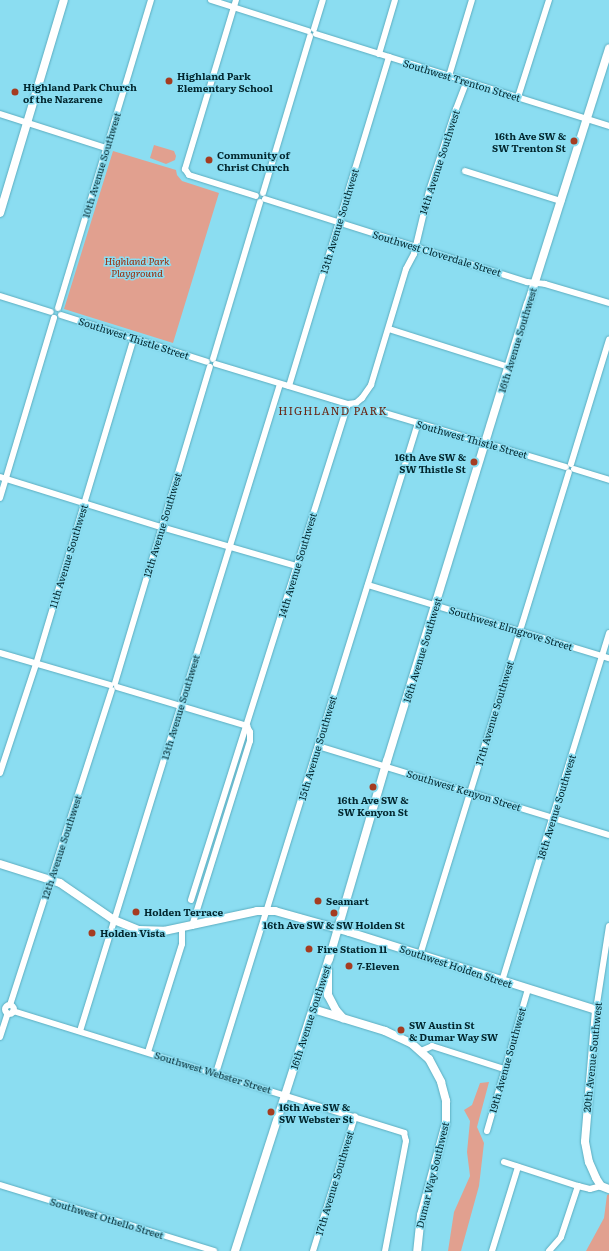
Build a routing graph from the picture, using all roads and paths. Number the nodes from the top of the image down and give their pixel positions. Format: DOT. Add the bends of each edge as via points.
graph roads {
  1 [pos="64,0"];
  2 [pos="151,0"];
  3 [pos="211,0"];
  4 [pos="236,0"];
  5 [pos="323,0"];
  6 [pos="395,0"];
  7 [pos="472,0"];
  8 [pos="549,0"];
  9 [pos="234,7"];
  10 [pos="312,32"];
  11 [pos="609,49"];
  12 [pos="379,54"];
  13 [pos="388,57"];
  14 [pos="450,76"];
  15 [pos="467,81"];
  16 [pos="518,97"];
  17 [pos="0,114"];
  18 [pos="587,119"];
  19 [pos="27,123"];
  20 [pos="609,126"];
  21 [pos="106,148"];
  22 [pos="465,171"];
  23 [pos="261,197"];
  24 [pos="560,201"];
  25 [pos="0,213"];
  26 [pos="339,222"];
  27 [pos="416,247"];
  28 [pos="535,283"];
  29 [pos="0,296"];
  30 [pos="609,303"];
  31 [pos="58,308"];
  32 [pos="51,312"];
  33 [pos="61,315"];
  34 [pos="54,318"];
  35 [pos="389,329"];
  36 [pos="134,338"];
  37 [pos="609,340"];
  38 [pos="211,363"];
  39 [pos="509,367"];
  40 [pos="280,384"];
  41 [pos="289,386"];
  42 [pos="348,404"];
  43 [pos="378,411"];
  44 [pos="418,423"];
  45 [pos="485,443"];
  46 [pos="570,468"];
  47 [pos="3,478"];
  48 [pos="609,480"];
  49 [pos="0,498"];
  50 [pos="83,503"];
  51 [pos="161,527"];
  52 [pos="230,547"];
  53 [pos="296,566"];
  54 [pos="368,585"];
  55 [pos="436,605"];
  56 [pos="519,630"];
  57 [pos="609,633"];
  58 [pos="0,653"];
  59 [pos="602,656"];
  60 [pos="609,658"];
  61 [pos="36,664"];
  62 [pos="114,686"];
  63 [pos="181,706"];
  64 [pos="247,726"];
  65 [pos="318,746"];
  66 [pos="386,766"];
  67 [pos="0,773"];
  68 [pos="470,792"];
  69 [pos="553,817"];
  70 [pos="609,835"];
  71 [pos="0,864"];
  72 [pos="50,879"];
  73 [pos="191,900"];
  74 [pos="267,910"];
  75 [pos="114,920"];
  76 [pos="192,926"];
  77 [pos="609,926"];
  78 [pos="182,929"];
  79 [pos="338,929"];
  80 [pos="420,955"];
  81 [pos="328,959"];
  82 [pos="502,981"];
  83 [pos="528,989"];
  84 [pos="7,1009"];
  85 [pos="313,1009"];
  86 [pos="596,1010"];
  87 [pos="344,1018"];
  88 [pos="80,1031"];
  89 [pos="0,1037"];
  90 [pos="421,1051"];
  91 [pos="148,1052"];
  92 [pos="504,1069"];
  93 [pos="216,1073"];
  94 [pos="285,1094"];
  95 [pos="355,1116"];
  96 [pos="487,1131"];
  97 [pos="504,1162"];
  98 [pos="518,1167"];
  99 [pos="0,1185"];
  100 [pos="578,1186"];
  101 [pos="605,1188"];
  102 [pos="214,1251"];
  103 [pos="235,1251"];
  104 [pos="313,1251"];
  105 [pos="385,1251"];
  106 [pos="417,1251"];
  107 [pos="492,1251"];
  108 [pos="549,1251"];
  1 -- 19 [label="street"];
  2 -- 21 [label="street, 10th Avenue Southwest"];
  3 -- 9 [label="street, Southwest Trenton Street"];
  4 -- 9 [label="street"];
  5 -- 10 [label="street, 12th Avenue Southwest"];
  6 -- 12 [label="street"];
  7 -- 14 [label="street"];
  8 -- 16 [label="street"];
  9 -- 10 [label="street, Southwest Trenton Street"];
  9 -- 23 [label="street, Southwest Cloverdale Street" via="185,171 190,175"];
  10 -- 12 [label="street, Southwest Trenton Street"];
  10 -- 23 [label="street, 12th Avenue Southwest"];
  11 -- 18 [label="street, 16th Avenue Southwest"];
  12 -- 13 [label="street, Southwest Trenton Street"];
  13 -- 14 [label="street, Southwest Trenton Street"];
  13 -- 26 [label="street, 13th Avenue Southwest"];
  14 -- 15 [label="street, Southwest Trenton Street"];
  15 -- 16 [label="street, Southwest Trenton Street"];
  15 -- 27 [label="street, 14th Avenue Southwest" via="429,191"];
  16 -- 18 [label="street, Southwest Trenton Street"];
  17 -- 19 [label="street"];
  18 -- 20 [label="street, Southwest Trenton Street"];
  18 -- 24 [label="street, 16th Avenue Southwest"];
  19 -- 21 [label="street"];
  19 -- 25 [label="street"];
  21 -- 31 [label="street, 10th Avenue Southwest"];
  22 -- 24 [label="street"];
  23 -- 26 [label="street, Southwest Cloverdale Street"];
  23 -- 38 [label="street, 12th Avenue Southwest"];
  24 -- 28 [label="street, 16th Avenue Southwest"];
  26 -- 27 [label="street, Southwest Cloverdale Street"];
  26 -- 41 [label="street, 13th Avenue Southwest"];
  27 -- 28 [label="street, Southwest Cloverdale Street"];
  27 -- 35 [label="street, 14th Avenue Southwest" via="406,269"];
  28 -- 30 [label="street, Southwest Cloverdale Street"];
  28 -- 39 [label="street, 16th Avenue Southwest"];
  29 -- 32 [label="street"];
  31 -- 32 [label="street"];
  31 -- 33 [label="street" via="62,312"];
  32 -- 34 [label="street"];
  33 -- 34 [label="street"];
  33 -- 36 [label="street, Southwest Thistle Street"];
  34 -- 47 [label="street"];
  35 -- 39 [label="street"];
  35 -- 42 [label="street, 14th Avenue Southwest" via="371,385 359,401"];
  36 -- 38 [label="street, Southwest Thistle Street"];
  36 -- 50 [label="street, 11th Avenue Southwest"];
  37 -- 46 [label="street, 17th Avenue Southwest"];
  38 -- 40 [label="street, Southwest Thistle Street"];
  38 -- 51 [label="street, 12th Avenue Southwest"];
  39 -- 45 [label="street, 16th Avenue Southwest"];
  40 -- 41 [label="street, Southwest Thistle Street"];
  40 -- 52 [label="street, 13th Avenue Southwest"];
  41 -- 42 [label="street, Southwest Thistle Street"];
  42 -- 53 [label="street, 14th Avenue Southwest"];
  43 -- 44 [label="street, Southwest Thistle Street"];
  44 -- 45 [label="street, Southwest Thistle Street"];
  44 -- 54 [label="street, 15th Avenue Southwest"];
  45 -- 46 [label="street, Southwest Thistle Street"];
  45 -- 55 [label="street, 16th Avenue Southwest"];
  46 -- 48 [label="street, Southwest Thistle Street"];
  46 -- 56 [label="street, 17th Avenue Southwest"];
  47 -- 49 [label="street"];
  47 -- 50 [label="street"];
  50 -- 51 [label="street"];
  50 -- 61 [label="street, 11th Avenue Southwest"];
  51 -- 52 [label="street"];
  51 -- 62 [label="street, 12th Avenue Southwest"];
  52 -- 53 [label="street"];
  52 -- 63 [label="street, 13th Avenue Southwest"];
  53 -- 64 [label="street, 14th Avenue Southwest"];
  54 -- 55 [label="street, Southwest Elmgrove Street"];
  54 -- 65 [label="street, 15th Avenue Southwest"];
  55 -- 56 [label="street, Southwest Elmgrove Street"];
  55 -- 66 [label="street, 16th Avenue Southwest"];
  56 -- 59 [label="street, Southwest Elmgrove Street"];
  56 -- 68 [label="street, 17th Avenue Southwest"];
  57 -- 59 [label="street, 18th Avenue Southwest"];
  58 -- 61 [label="street"];
  59 -- 60 [label="street, Southwest Elmgrove Street"];
  59 -- 69 [label="street, 18th Avenue Southwest"];
  61 -- 62 [label="street"];
  61 -- 67 [label="street, 11th Avenue Southwest"];
  62 -- 63 [label="street"];
  62 -- 72 [label="street, 12th Avenue Southwest"];
  63 -- 64 [label="street"];
  63 -- 75 [label="street, 13th Avenue Southwest"];
  64 -- 73 [label="street, 14th Avenue Southwest"];
  64 -- 76 [label="street, 14th Avenue Southwest" via="250,741"];
  65 -- 66 [label="street, Southwest Kenyon Street"];
  65 -- 74 [label="street, 15th Avenue Southwest"];
  66 -- 68 [label="street, Southwest Kenyon Street"];
  66 -- 79 [label="street, 16th Avenue Southwest"];
  68 -- 69 [label="street, Southwest Kenyon Street"];
  68 -- 80 [label="street, 17th Avenue Southwest"];
  69 -- 70 [label="street, Southwest Kenyon Street"];
  69 -- 82 [label="street, 18th Avenue Southwest"];
  71 -- 72 [label="street, Southwest Holden Street"];
  72 -- 75 [label="street, Southwest Holden Street" via="70,888"];
  72 -- 84 [label="street, 12th Avenue Southwest"];
  74 -- 76 [label="street, Southwest Holden Street"];
  74 -- 79 [label="street, Southwest Holden Street"];
  74 -- 93 [label="street, 15th Avenue Southwest"];
  75 -- 78 [label="street, Southwest Holden Street" via="148,932"];
  75 -- 88 [label="street, 13th Avenue Southwest"];
  76 -- 78 [label="street, Southwest Holden Street"];
  77 -- 86 [label="street, 20th Avenue Southwest"];
  78 -- 91 [label="street" via="182,944"];
  79 -- 80 [label="street, Southwest Holden Street"];
  79 -- 81 [label="street, 16th Avenue Southwest"];
  80 -- 82 [label="street, Southwest Holden Street"];
  81 -- 85 [label="street, 16th Avenue Southwest"];
  81 -- 87 [label="street" via="328,995"];
  82 -- 83 [label="street, Southwest Holden Street"];
  83 -- 86 [label="street, Southwest Holden Street"];
  83 -- 92 [label="street, 19th Avenue Southwest"];
  84 -- 88 [label="street, Southwest Webster Street"];
  84 -- 89 [label="street, 12th Avenue Southwest"];
  85 -- 87 [label="street, Dumar Way Southwest"];
  85 -- 94 [label="street, 16th Avenue Southwest"];
  86 -- 101 [label="street, 20th Avenue Southwest" via="585,1137 589,1162 596,1178"];
  87 -- 90 [label="street, Dumar Way Southwest" via="385,1031 411,1043"];
  88 -- 91 [label="street, Southwest Webster Street"];
  90 -- 92 [label="street" via="432,1046"];
  90 -- 106 [label="street, Dumar Way Southwest" via="433,1065 441,1082 446,1101 446,1114 444,1132 421,1215"];
  91 -- 93 [label="street, Southwest Webster Street"];
  92 -- 96 [label="street, 19th Avenue Southwest"];
  93 -- 94 [label="street, Southwest Webster Street"];
  94 -- 95 [label="street, Southwest Webster Street"];
  94 -- 103 [label="street, 16th Avenue Southwest"];
  95 -- 104 [label="street, 17th Avenue Southwest"];
  95 -- 105 [label="street, Southwest Webster Street" via="401,1131 406,1136"];
  97 -- 98 [label="street"];
  98 -- 100 [label="street"];
  98 -- 107 [label="street"];
  99 -- 102 [label="street, Southwest Othello Street"];
  100 -- 101 [label="street" via="590,1189"];
  100 -- 108 [label="street" via="561,1236"];
}
